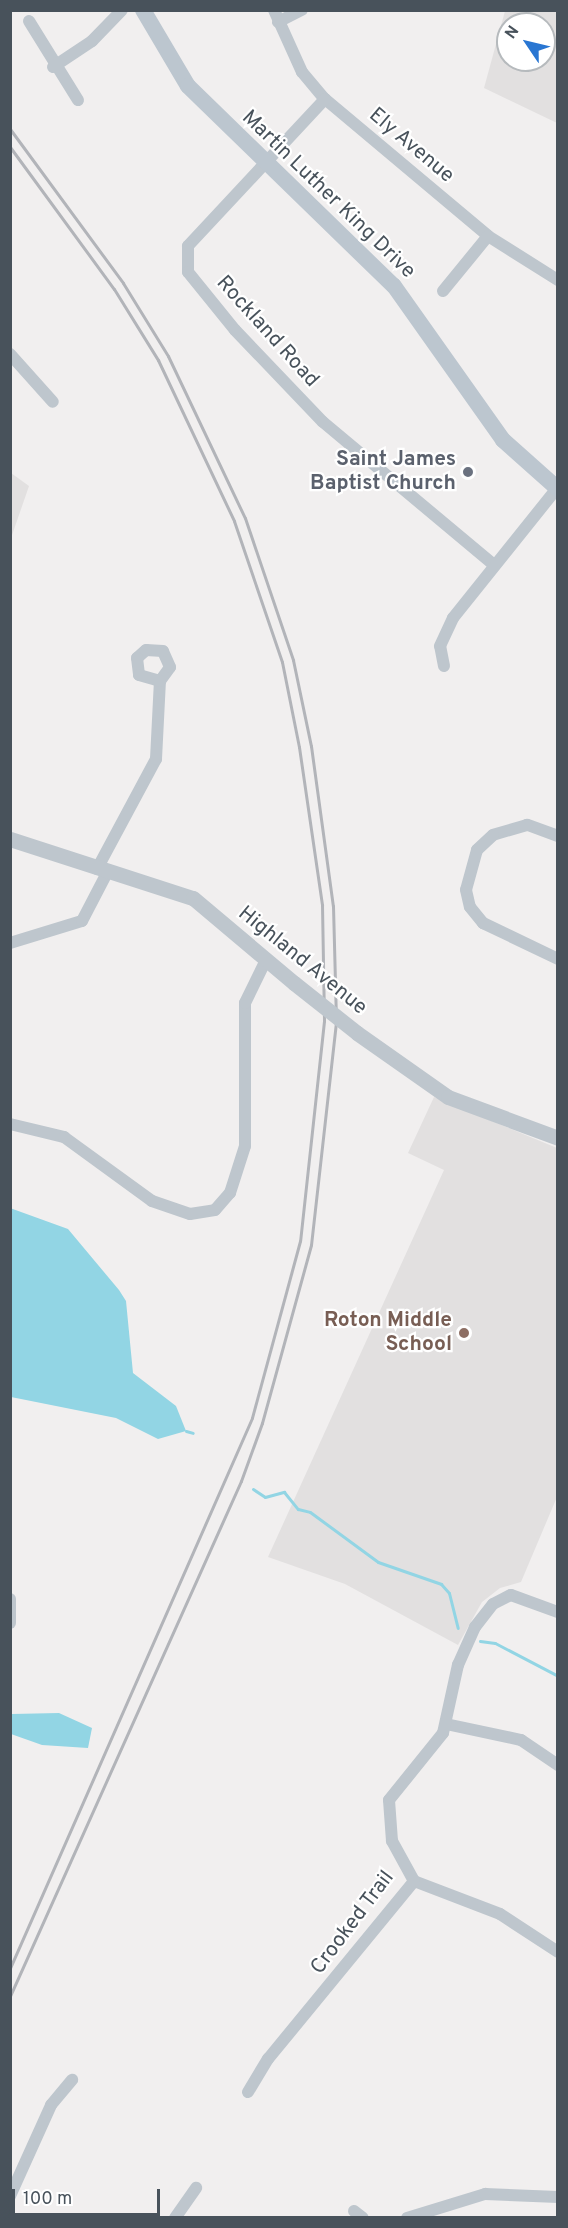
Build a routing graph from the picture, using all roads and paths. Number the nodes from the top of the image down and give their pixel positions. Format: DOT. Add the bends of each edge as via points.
graph roads {
  1 [pos="122,10"];
  2 [pos="143,10"];
  3 [pos="302,10"];
  4 [pos="276,16"];
  5 [pos="29,21"];
  6 [pos="53,67"];
  7 [pos="325,99"];
  8 [pos="78,100"];
  9 [pos="268,165"];
  10 [pos="488,236"];
  11 [pos="558,280"];
  12 [pos="443,291"];
  13 [pos="10,354"];
  14 [pos="53,402"];
  15 [pos="557,489"];
  16 [pos="493,564"];
  17 [pos="444,666"];
  18 [pos="160,681"];
  19 [pos="558,836"];
  20 [pos="10,839"];
  21 [pos="102,871"];
  22 [pos="10,943"];
  23 [pos="558,959"];
  24 [pos="266,960"];
  25 [pos="10,1124"];
  26 [pos="558,1138"];
  27 [pos="10,1599"];
  28 [pos="558,1612"];
  29 [pos="10,1623"];
  30 [pos="446,1724"];
  31 [pos="558,1766"];
  32 [pos="414,1881"];
  33 [pos="558,1952"];
  34 [pos="72,2080"];
  35 [pos="248,2092"];
  36 [pos="196,2188"];
  37 [pos="10,2196"];
  38 [pos="558,2197"];
  39 [pos="175,2217"];
  40 [pos="407,2217"];
  1 -- 6 [label="street" via="92,41"];
  2 -- 9 [label="main road, Martin Luther King Drive" via="188,86"];
  3 -- 4 [label="street"];
  4 -- 7 [label="street, Ely Avenue" via="302,72"];
  5 -- 6 [label="street"];
  6 -- 8 [label="street"];
  7 -- 9 [label="street, Rockland Road"];
  7 -- 10 [label="street, Ely Avenue"];
  9 -- 15 [label="main road, Martin Luther King Drive" via="394,286 503,440"];
  9 -- 16 [label="street, Rockland Road" via="188,246 188,272 235,330 324,422"];
  10 -- 11 [label="street, Ely Avenue"];
  10 -- 12 [label="street"];
  13 -- 14 [label="street"];
  15 -- 16 [label="street"];
  16 -- 17 [label="street" via="453,618 440,646"];
  18 -- 21 [label="street" via="156,759"];
  19 -- 23 [label="street" via="527,825 493,836 477,849 466,890 470,907 483,923"];
  20 -- 21 [label="street, Highland Avenue"];
  21 -- 22 [label="street" via="82,921"];
  21 -- 24 [label="street, Highland Avenue" via="193,898"];
  24 -- 25 [label="street" via="245,1003 245,1146 230,1193 215,1210 198,1214 171,1209 64,1137"];
  24 -- 26 [label="street, Highland Avenue, bridge" via="357,1033 448,1096"];
  27 -- 29 [label="street"];
  28 -- 30 [label="street, Crooked Trail" via="511,1595 493,1604 475,1627 458,1665"];
  30 -- 31 [label="street" via="521,1740"];
  30 -- 32 [label="street, Crooked Trail" via="389,1800 392,1841"];
  32 -- 33 [label="street" via="500,1914"];
  32 -- 35 [label="street, Crooked Trail" via="268,2059"];
  34 -- 37 [label="street" via="51,2105"];
  36 -- 39 [label="street"];
  38 -- 40 [label="street" via="485,2194"];
}
